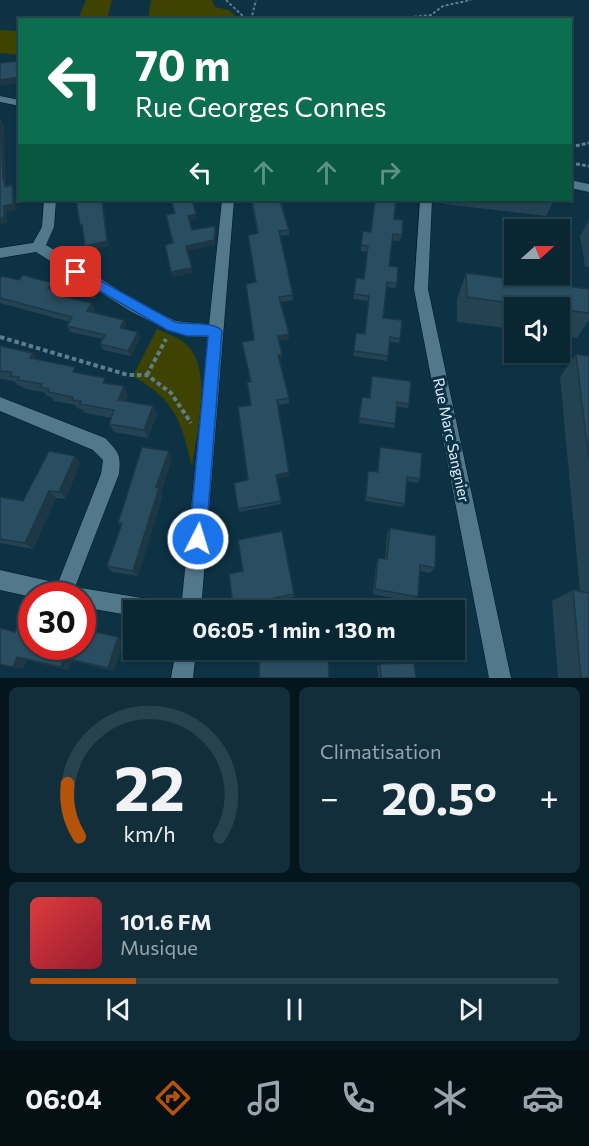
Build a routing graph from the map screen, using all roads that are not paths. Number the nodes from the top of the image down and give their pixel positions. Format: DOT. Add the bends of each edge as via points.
graph roads {
  1 [pos="0,99"];
  2 [pos="18,103"];
  3 [pos="572,184"];
  4 [pos="589,188"];
  5 [pos="50,201"];
  6 [pos="228,201"];
  7 [pos="426,201"];
  8 [pos="38,247"];
  9 [pos="0,252"];
  10 [pos="215,331"];
  11 [pos="0,404"];
  12 [pos="0,580"];
  13 [pos="77,582"];
  14 [pos="18,584"];
  15 [pos="96,599"];
  16 [pos="192,600"];
  17 [pos="123,604"];
  18 [pos="185,660"];
  19 [pos="182,678"];
  20 [pos="500,678"];
  1 -- 2 [label="street"];
  3 -- 4 [label="street"];
  5 -- 8 [label="street" via="48,227"];
  6 -- 10 [label="street"];
  7 -- 20 [label="street, Rue Marc Sangnier" via="421,289"];
  8 -- 9 [label="street"];
  8 -- 10 [label="street" via="172,326"];
  10 -- 16 [label="street"];
  11 -- 13 [label="street" via="99,444 112,457 113,466"];
  12 -- 14 [label="street"];
  15 -- 17 [label="street"];
  18 -- 19 [label="street"];
}
